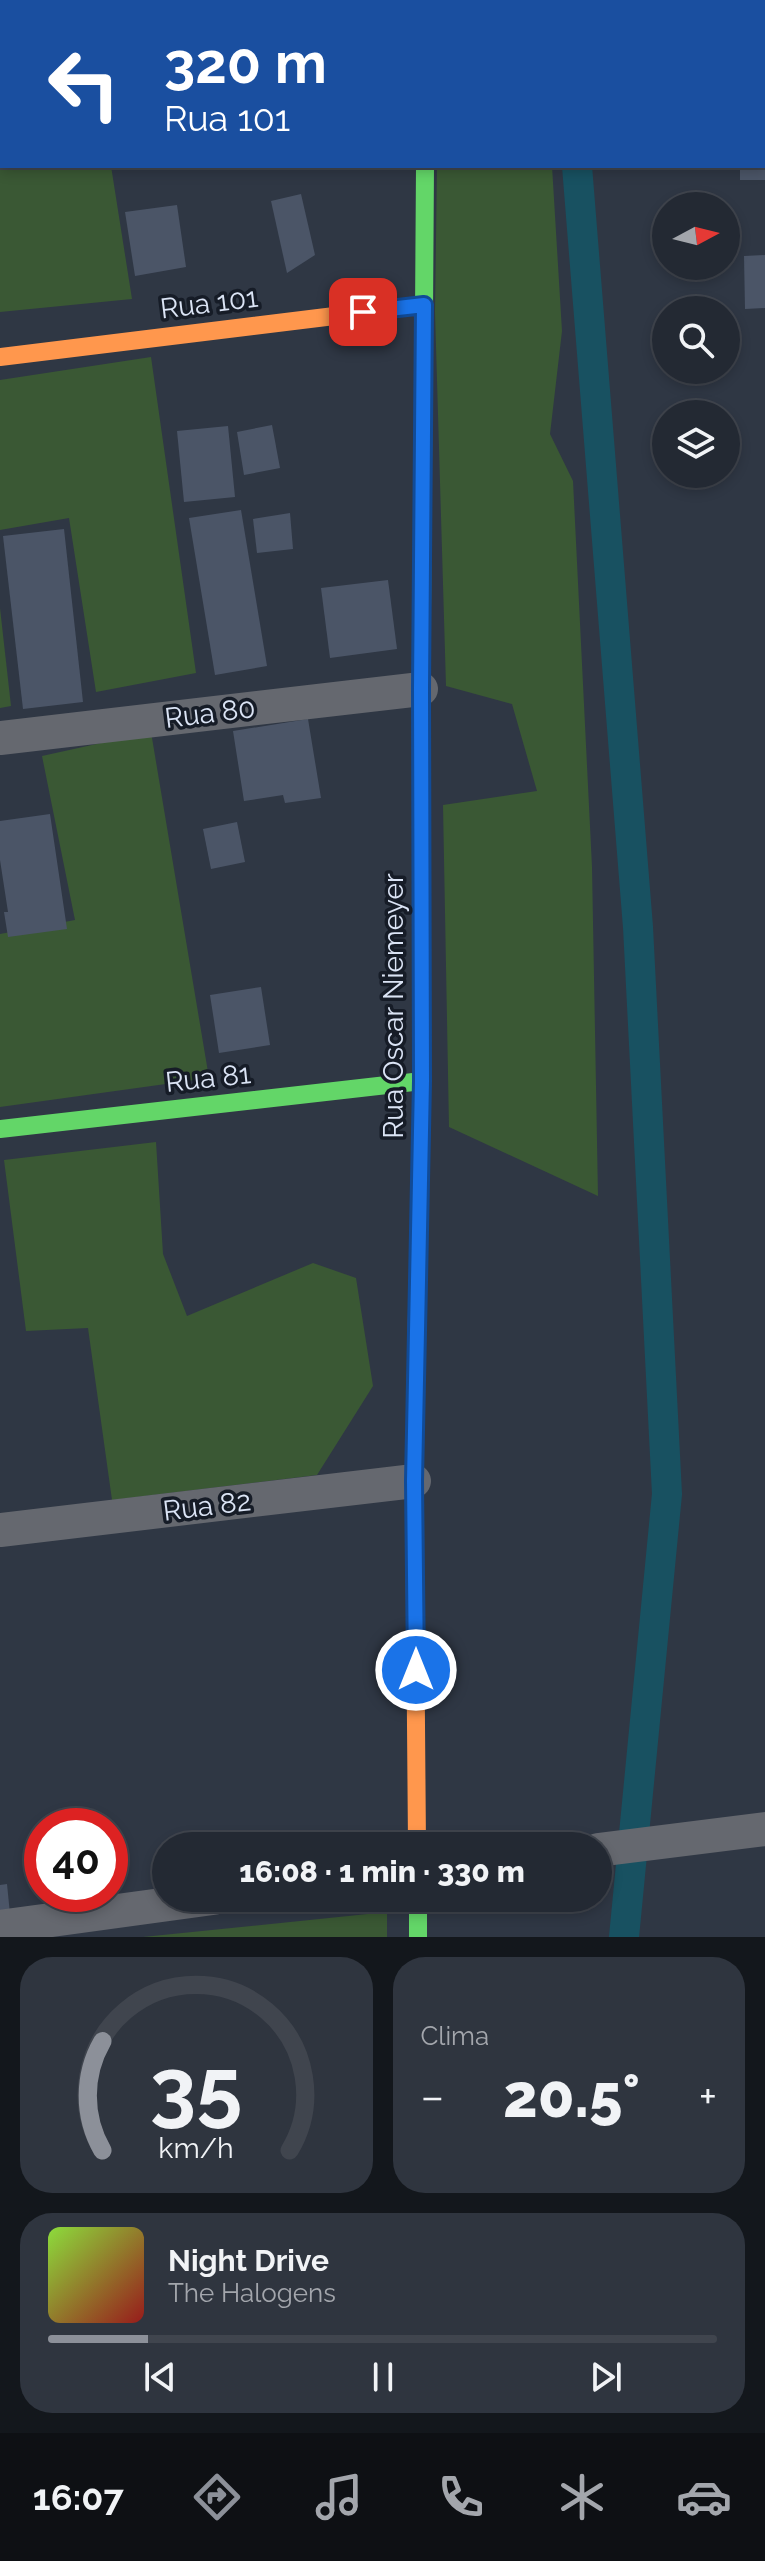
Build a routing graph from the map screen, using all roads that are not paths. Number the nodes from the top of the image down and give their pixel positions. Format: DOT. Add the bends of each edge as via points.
graph roads {
  1 [pos="425,168"];
  2 [pos="424,305"];
  3 [pos="0,357"];
  4 [pos="421,689"];
  5 [pos="0,738"];
  6 [pos="422,1081"];
  7 [pos="0,1129"];
  8 [pos="414,1481"];
  9 [pos="0,1530"];
  10 [pos="765,1829"];
  11 [pos="417,1832"];
  12 [pos="612,1848"];
  13 [pos="152,1906"];
  14 [pos="418,1912"];
  15 [pos="0,1927"];
  16 [pos="418,1937"];
  1 -- 2 [label="street, Rua Oscar Niemeyer"];
  2 -- 3 [label="street, Rua 101"];
  2 -- 4 [label="street, Rua Oscar Niemeyer"];
  4 -- 5 [label="street, Rua 80"];
  4 -- 6 [label="street, Rua Oscar Niemeyer"];
  6 -- 7 [label="street, Rua 81"];
  6 -- 8 [label="street, Rua Oscar Niemeyer"];
  8 -- 9 [label="street, Rua 82"];
  8 -- 11 [label="street, Rua Oscar Niemeyer"];
  10 -- 12 [label="street"];
  13 -- 15 [label="street"];
  14 -- 16 [label="street"];
}
